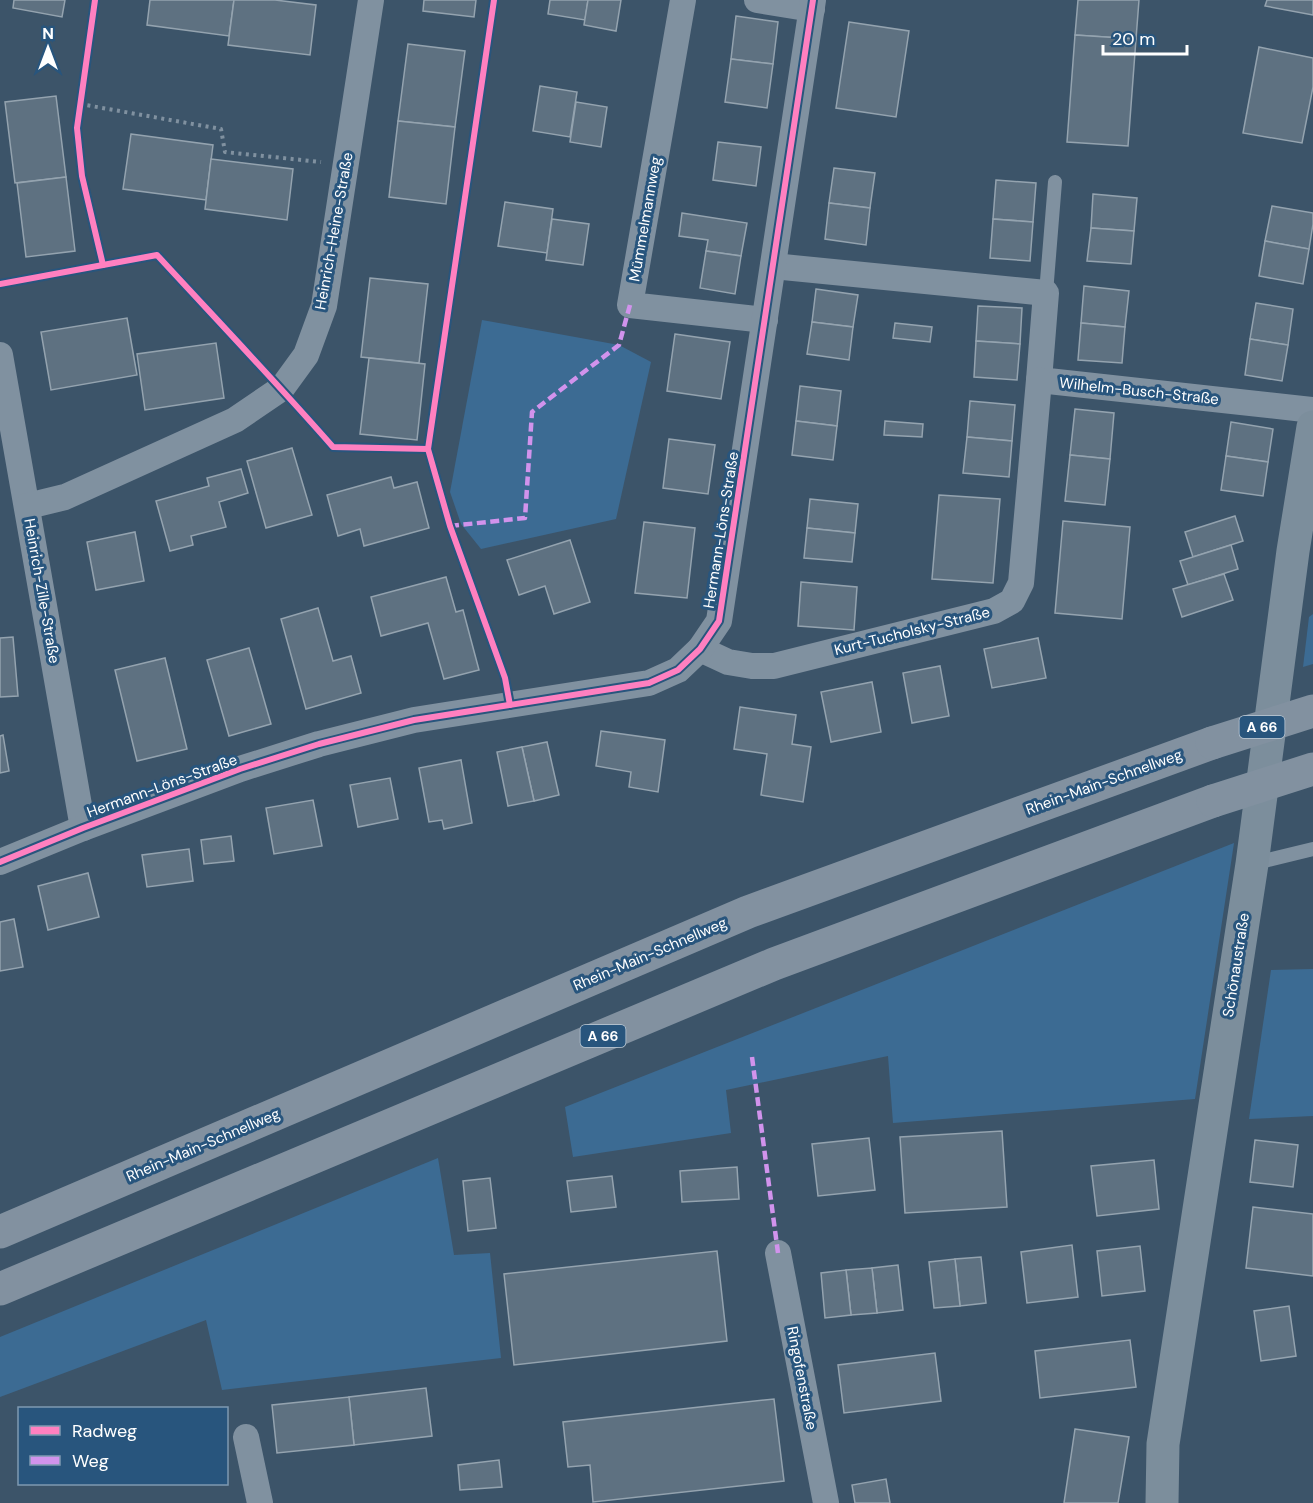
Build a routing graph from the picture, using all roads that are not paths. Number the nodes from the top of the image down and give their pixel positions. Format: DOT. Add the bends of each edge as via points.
graph roads {
  1 [pos="371,0"];
  2 [pos="683,0"];
  3 [pos="757,0"];
  4 [pos="813,4"];
  5 [pos="1055,182"];
  6 [pos="773,266"];
  7 [pos="1046,293"];
  8 [pos="765,320"];
  9 [pos="0,355"];
  10 [pos="1039,380"];
  11 [pos="1313,410"];
  12 [pos="1313,427"];
  13 [pos="28,506"];
  14 [pos="700,649"];
  15 [pos="1313,711"];
  16 [pos="1313,769"];
  17 [pos="83,828"];
  18 [pos="1313,849"];
  19 [pos="0,862"];
  20 [pos="1252,864"];
  21 [pos="0,1232"];
  22 [pos="778,1253"];
  23 [pos="0,1289"];
  24 [pos="246,1437"];
  25 [pos="260,1503"];
  26 [pos="826,1503"];
  27 [pos="1162,1503"];
  1 -- 13 [label="street, Heinrich-Heine-Straße" via="324,306 306,355 282,388 235,420 65,497"];
  2 -- 8 [label="street, Mümmelmannweg" via="630,305"];
  3 -- 4 [label="street"];
  4 -- 6 [label="street, Hermann-Löns-Straße"];
  5 -- 7 [label="lane"];
  6 -- 7 [label="street"];
  6 -- 8 [label="street, Hermann-Löns-Straße"];
  7 -- 10 [label="street, Wilhelm-Busch-Straße"];
  8 -- 14 [label="street, Hermann-Löns-Straße" via="719,621"];
  9 -- 13 [label="street, Heinrich-Zille-Straße"];
  10 -- 11 [label="street, Wilhelm-Busch-Straße"];
  10 -- 14 [label="street, Kurt-Tucholsky-Straße" via="1021,583 1012,601 994,611 774,666 728,662"];
  12 -- 20 [label="street, Schönaustraße"];
  13 -- 17 [label="street, Heinrich-Zille-Straße"];
  14 -- 17 [label="street, Hermann-Löns-Straße" via="678,670 649,683 414,720 330,741 240,769"];
  15 -- 21 [label="highway, Rhein-Main-Schnellweg / A 66, bridge" via="1212,743 748,912"];
  16 -- 23 [label="highway, A 66, bridge" via="1214,801 774,964"];
  17 -- 19 [label="street, Hermann-Löns-Straße"];
  18 -- 20 [label="lane"];
  20 -- 27 [label="street, Schönaustraße" via="1163,1444"];
  22 -- 26 [label="street, Ringofenstraße"];
  24 -- 25 [label="street"];
}
